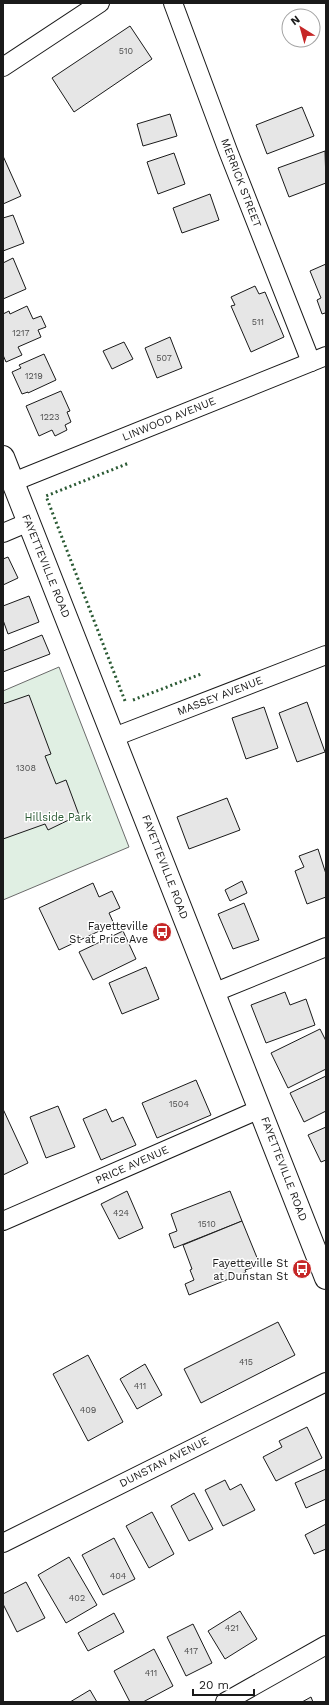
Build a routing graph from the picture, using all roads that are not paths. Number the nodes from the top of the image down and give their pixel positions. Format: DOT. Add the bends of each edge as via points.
graph roads {
  1 [pos="100,3"];
  2 [pos="173,3"];
  3 [pos="3,67"];
  4 [pos="319,359"];
  5 [pos="3,457"];
  6 [pos="13,482"];
  7 [pos="29,522"];
  8 [pos="3,533"];
  9 [pos="326,655"];
  10 [pos="114,736"];
  11 [pos="326,947"];
  12 [pos="214,993"];
  13 [pos="260,1109"];
  14 [pos="3,1221"];
  15 [pos="320,1244"];
  16 [pos="326,1278"];
  17 [pos="326,1382"];
  18 [pos="3,1542"];
  19 [pos="326,1645"];
  20 [pos="225,1702"];
  1 -- 3 [label="street"];
  2 -- 4 [label="street, MERRICK STREET" via="228,151"];
  4 -- 6 [label="street, LINWOOD AVENUE"];
  5 -- 6 [label="main road, FAYETTEVILLE ROAD"];
  6 -- 7 [label="main road, FAYETTEVILLE ROAD"];
  7 -- 8 [label="street"];
  7 -- 10 [label="main road, FAYETTEVILLE ROAD"];
  9 -- 10 [label="street, MASSEY AVENUE"];
  10 -- 12 [label="main road, FAYETTEVILLE ROAD"];
  11 -- 12 [label="street"];
  12 -- 13 [label="main road, FAYETTEVILLE ROAD"];
  13 -- 14 [label="street, PRICE AVENUE"];
  13 -- 15 [label="main road, FAYETTEVILLE ROAD"];
  15 -- 16 [label="main road, FAYETTEVILLE ROAD"];
  17 -- 18 [label="street, DUNSTAN AVENUE"];
  19 -- 20 [label="street"];
}
